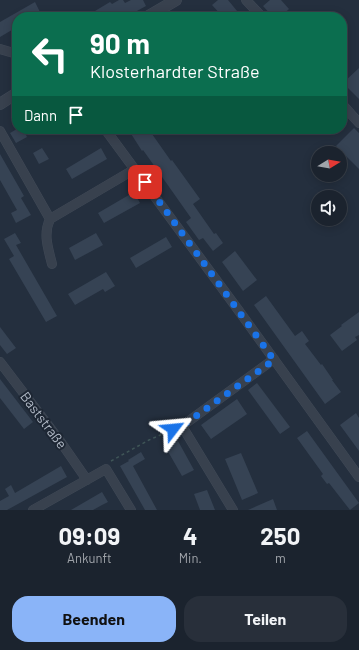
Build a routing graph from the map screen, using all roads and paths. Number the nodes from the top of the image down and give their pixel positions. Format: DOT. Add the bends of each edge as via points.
graph roads {
  1 [pos="176,0"];
  2 [pos="246,0"];
  3 [pos="155,12"];
  4 [pos="257,12"];
  5 [pos="0,49"];
  6 [pos="12,53"];
  7 [pos="12,97"];
  8 [pos="0,104"];
  9 [pos="347,109"];
  10 [pos="359,122"];
  11 [pos="0,131"];
  12 [pos="109,134"];
  13 [pos="135,169"];
  14 [pos="50,219"];
  15 [pos="52,264"];
  16 [pos="274,360"];
  17 [pos="0,362"];
  18 [pos="182,426"];
  19 [pos="106,469"];
  20 [pos="359,477"];
  21 [pos="87,480"];
  22 [pos="33,510"];
  23 [pos="131,510"];
  24 [pos="233,510"];
  1 -- 3 [label="street"];
  2 -- 4 [label="street"];
  5 -- 6 [label="street"];
  7 -- 8 [label="street"];
  9 -- 10 [label="street"];
  11 -- 14 [label="street"];
  12 -- 13 [label="street"];
  13 -- 14 [label="street"];
  13 -- 16 [label="street"];
  14 -- 15 [label="street" via="46,239"];
  16 -- 18 [label="street"];
  16 -- 20 [label="street"];
  17 -- 21 [label="street, Baststraße" via="60,440"];
  18 -- 19 [label="path" via="165,432 111,461"];
  18 -- 24 [label="street"];
  19 -- 21 [label="street"];
  19 -- 23 [label="street"];
  21 -- 22 [label="street"];
}
